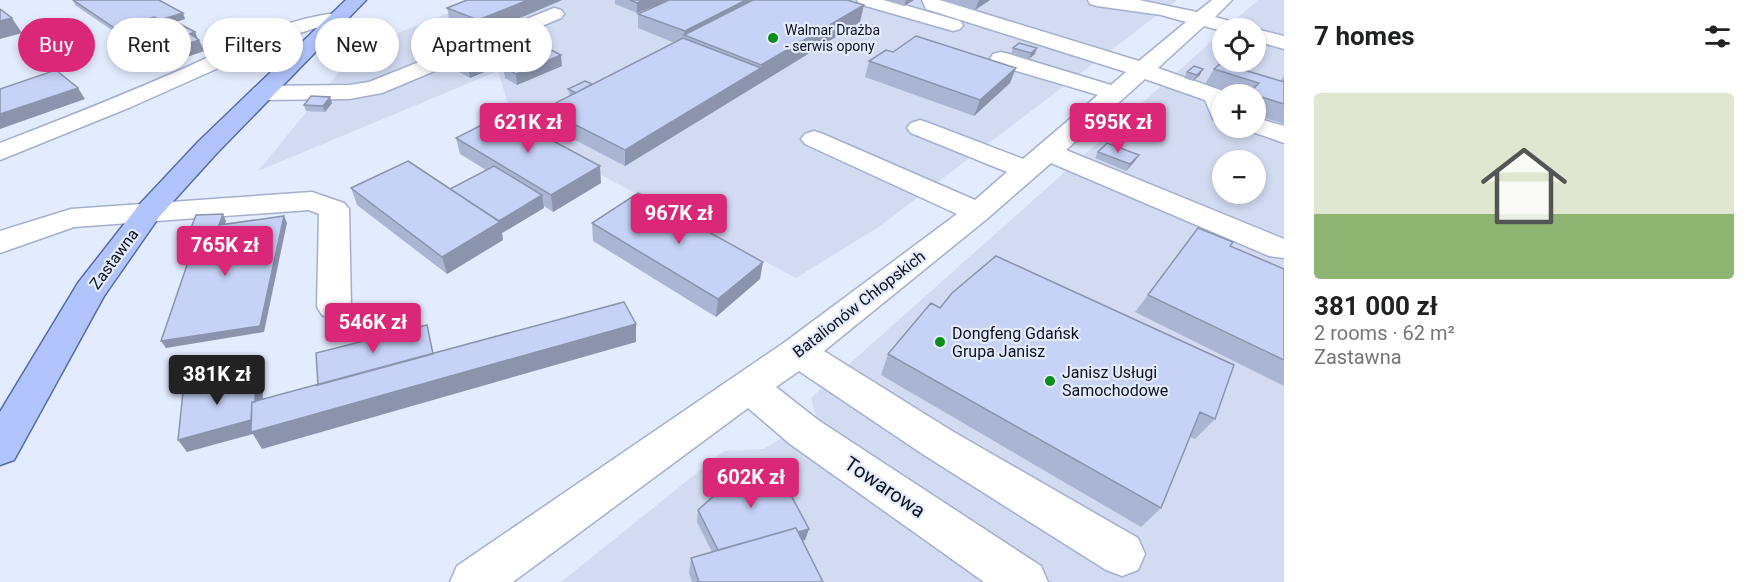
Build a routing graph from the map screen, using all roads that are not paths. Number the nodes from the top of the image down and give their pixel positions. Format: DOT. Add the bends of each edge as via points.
graph roads {
  1 [pos="866,0"];
  2 [pos="931,0"];
  3 [pos="1097,0"];
  4 [pos="347,9"];
  5 [pos="1212,10"];
  6 [pos="554,14"];
  7 [pos="1266,38"];
  8 [pos="1284,43"];
  9 [pos="1001,59"];
  10 [pos="1129,81"];
  11 [pos="262,93"];
  12 [pos="1212,95"];
  13 [pos="920,128"];
  14 [pos="1266,129"];
  15 [pos="1284,135"];
  16 [pos="814,139"];
  17 [pos="0,152"];
  18 [pos="1037,161"];
  19 [pos="149,210"];
  20 [pos="978,212"];
  21 [pos="0,243"];
  22 [pos="1280,249"];
  23 [pos="334,308"];
  24 [pos="798,352"];
  25 [pos="749,387"];
  26 [pos="0,448"];
  27 [pos="1122,554"];
  28 [pos="474,582"];
  29 [pos="1024,582"];
  1 -- 10 [label="street"];
  2 -- 10 [label="street" via="933,6 1100,55"];
  3 -- 5 [label="street" via="1162,9"];
  4 -- 11 [label="main road, Zastawna"];
  4 -- 17 [label="street, Zastawna"];
  5 -- 10 [label="street, Batalionów Chłopskich"];
  6 -- 11 [label="street" via="374,88"];
  7 -- 8 [label="street"];
  9 -- 10 [label="street"];
  10 -- 12 [label="street"];
  10 -- 18 [label="street, Batalionów Chłopskich"];
  11 -- 19 [label="main road, Zastawna"];
  13 -- 18 [label="street"];
  14 -- 15 [label="street"];
  16 -- 20 [label="street"];
  18 -- 20 [label="street, Batalionów Chłopskich"];
  18 -- 22 [label="street"];
  19 -- 21 [label="street" via="71,218"];
  19 -- 23 [label="street" via="312,201 334,209"];
  19 -- 26 [label="main road, Zastawna" via="90,291"];
  20 -- 24 [label="street, Batalionów Chłopskich"];
  24 -- 25 [label="street, Batalionów Chłopskich"];
  24 -- 27 [label="street" via="938,443"];
  25 -- 28 [label="street, Batalionów Chłopskich"];
  25 -- 29 [label="street, Towarowa" via="804,432"];
}
